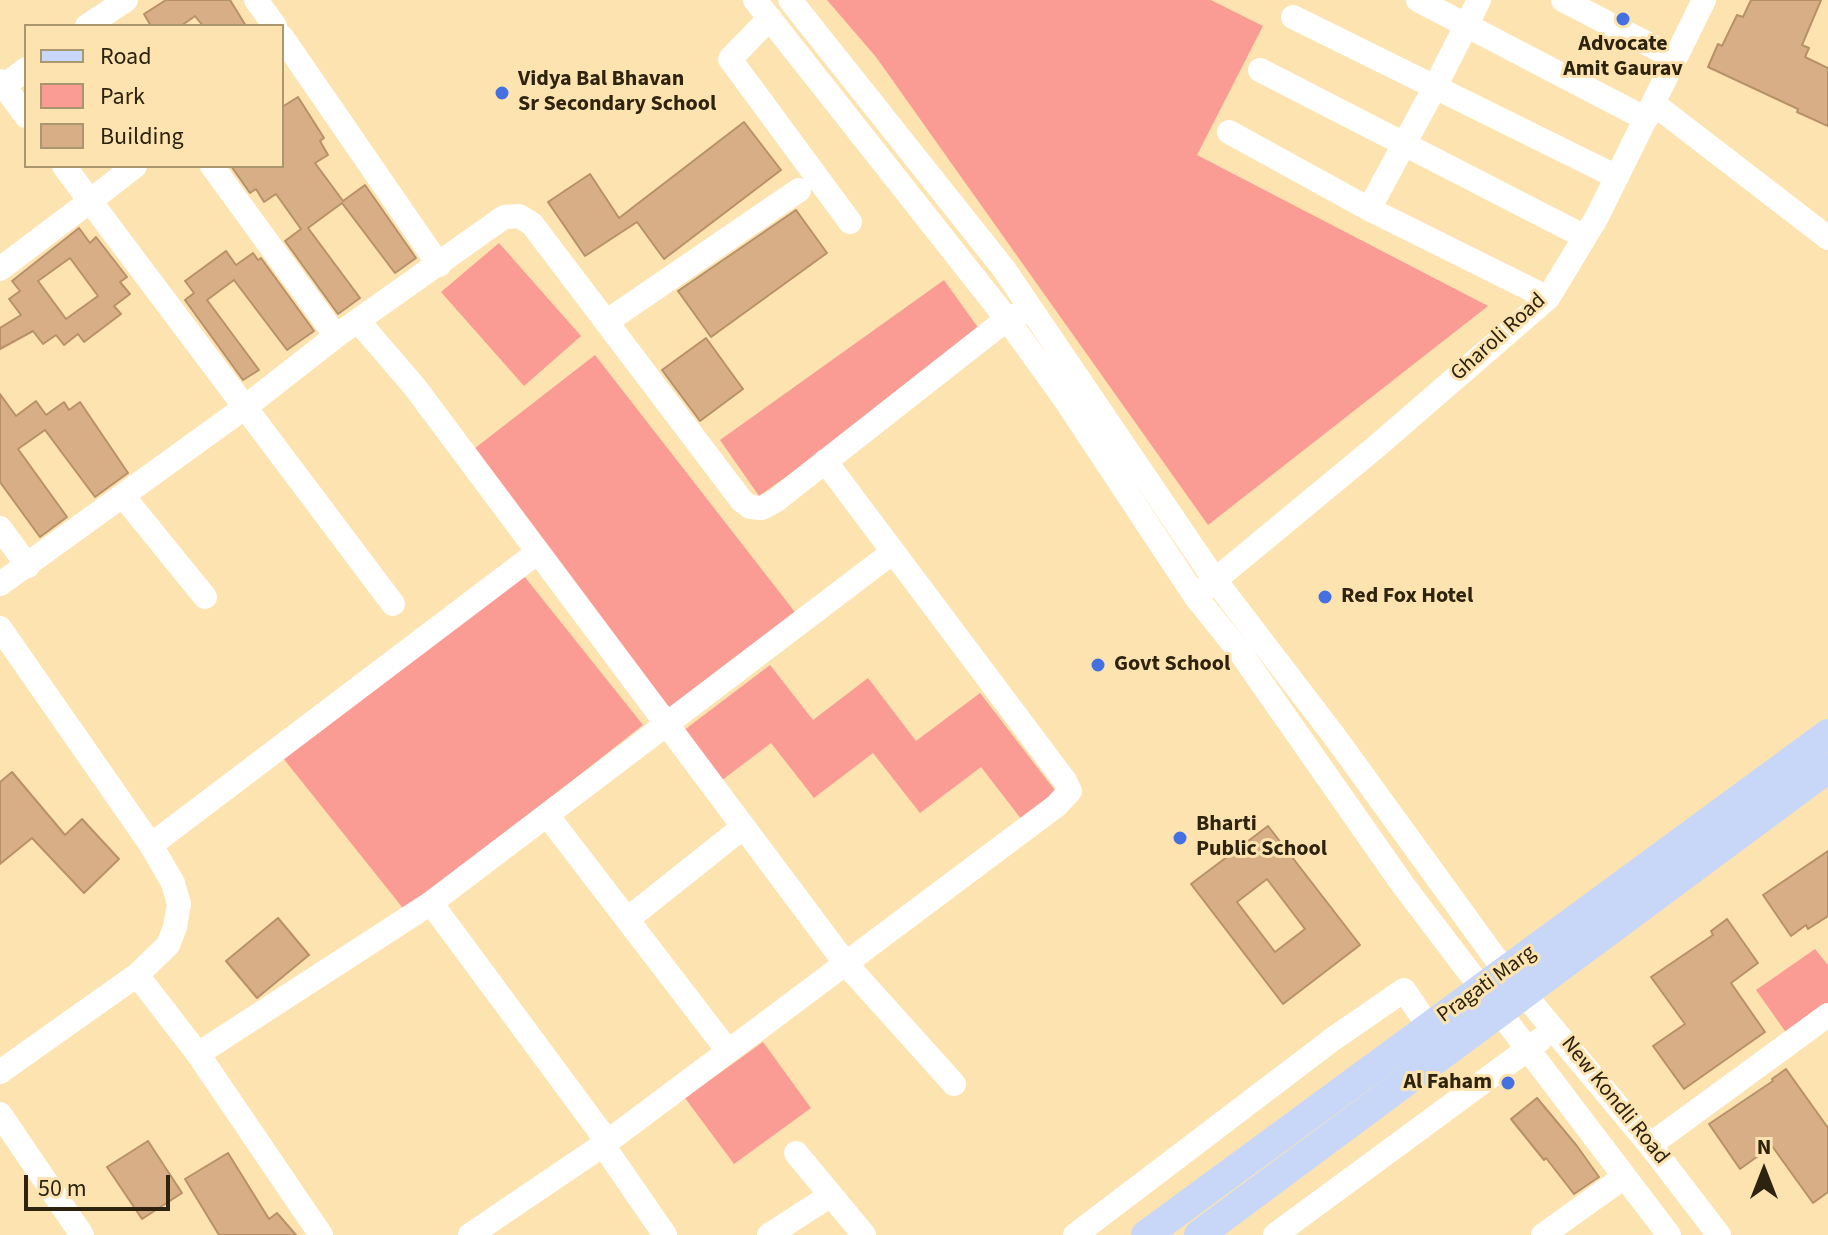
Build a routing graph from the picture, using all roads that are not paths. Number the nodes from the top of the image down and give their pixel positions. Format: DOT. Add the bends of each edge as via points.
graph roads {
  1 [pos="126,0"];
  2 [pos="256,0"];
  3 [pos="790,0"];
  4 [pos="1418,0"];
  5 [pos="1479,0"];
  6 [pos="1563,0"];
  7 [pos="1704,0"];
  8 [pos="762,9"];
  9 [pos="99,17"];
  10 [pos="1293,17"];
  11 [pos="274,24"];
  12 [pos="1466,25"];
  13 [pos="285,48"];
  14 [pos="1675,58"];
  15 [pos="24,70"];
  16 [pos="1260,70"];
  17 [pos="1,85"];
  18 [pos="1435,87"];
  19 [pos="1650,111"];
  20 [pos="24,114"];
  21 [pos="1229,132"];
  22 [pos="1405,144"];
  23 [pos="65,168"];
  24 [pos="132,168"];
  25 [pos="213,168"];
  26 [pos="1617,177"];
  27 [pos="799,190"];
  28 [pos="90,201"];
  29 [pos="1369,209"];
  30 [pos="850,222"];
  31 [pos="1585,237"];
  32 [pos="1828,238"];
  33 [pos="439,265"];
  34 [pos="0,269"];
  35 [pos="1548,298"];
  36 [pos="1032,309"];
  37 [pos="1007,319"];
  38 [pos="358,321"];
  39 [pos="606,322"];
  40 [pos="336,336"];
  41 [pos="244,408"];
  42 [pos="825,461"];
  43 [pos="123,496"];
  44 [pos="0,528"];
  45 [pos="538,552"];
  46 [pos="893,552"];
  47 [pos="28,566"];
  48 [pos="1215,580"];
  49 [pos="0,584"];
  50 [pos="1195,596"];
  51 [pos="205,597"];
  52 [pos="393,604"];
  53 [pos="0,628"];
  54 [pos="666,725"];
  55 [pos="1828,734"];
  56 [pos="1828,768"];
  57 [pos="547,815"];
  58 [pos="742,828"];
  59 [pos="151,845"];
  60 [pos="431,903"];
  61 [pos="629,918"];
  62 [pos="846,964"];
  63 [pos="137,975"];
  64 [pos="1503,991"];
  65 [pos="1828,1015"];
  66 [pos="1429,1027"];
  67 [pos="1556,1030"];
  68 [pos="1528,1048"];
  69 [pos="728,1051"];
  70 [pos="198,1054"];
  71 [pos="0,1072"];
  72 [pos="954,1084"];
  73 [pos="0,1114"];
  74 [pos="605,1143"];
  75 [pos="1650,1145"];
  76 [pos="796,1153"];
  77 [pos="1624,1177"];
  78 [pos="831,1195"];
  79 [pos="82,1235"];
  80 [pos="321,1235"];
  81 [pos="470,1235"];
  82 [pos="665,1235"];
  83 [pos="769,1235"];
  84 [pos="864,1235"];
  85 [pos="1075,1235"];
  86 [pos="1146,1235"];
  87 [pos="1199,1235"];
  88 [pos="1275,1235"];
  89 [pos="1543,1235"];
  90 [pos="1669,1235"];
  91 [pos="1719,1235"];
  1 -- 9 [label="street"];
  2 -- 11 [label="street"];
  3 -- 36 [label="street"];
  4 -- 12 [label="street"];
  5 -- 12 [label="street"];
  6 -- 14 [label="street"];
  7 -- 14 [label="street, Gharoli Road"];
  8 -- 30 [label="street" via="730,59"];
  8 -- 37 [label="street"];
  10 -- 18 [label="street"];
  12 -- 18 [label="street"];
  12 -- 19 [label="street"];
  13 -- 33 [label="street"];
  14 -- 19 [label="street, Gharoli Road"];
  15 -- 17 [label="street"];
  16 -- 22 [label="street"];
  17 -- 20 [label="street"];
  18 -- 22 [label="street"];
  18 -- 26 [label="street"];
  19 -- 26 [label="street, Gharoli Road"];
  19 -- 32 [label="street"];
  21 -- 29 [label="street"];
  22 -- 29 [label="street"];
  22 -- 31 [label="street"];
  23 -- 28 [label="street"];
  24 -- 28 [label="street"];
  25 -- 40 [label="street"];
  26 -- 31 [label="street, Gharoli Road"];
  27 -- 39 [label="street"];
  28 -- 34 [label="street"];
  28 -- 41 [label="street"];
  29 -- 35 [label="street"];
  31 -- 35 [label="street, Gharoli Road"];
  33 -- 38 [label="street"];
  33 -- 39 [label="street" via="504,217 519,216 532,224"];
  35 -- 48 [label="street, Gharoli Road"];
  36 -- 37 [label="street"];
  36 -- 48 [label="street"];
  37 -- 42 [label="street"];
  37 -- 50 [label="street"];
  38 -- 40 [label="street"];
  38 -- 45 [label="street" via="414,386"];
  39 -- 42 [label="street" via="750,507 775,501"];
  40 -- 41 [label="street"];
  41 -- 43 [label="street"];
  41 -- 52 [label="street"];
  42 -- 46 [label="street"];
  43 -- 47 [label="street"];
  43 -- 51 [label="street"];
  44 -- 47 [label="street"];
  45 -- 54 [label="street"];
  45 -- 59 [label="street"];
  46 -- 54 [label="street"];
  46 -- 62 [label="street" via="1070,791"];
  47 -- 49 [label="street"];
  48 -- 50 [label="street, Gharoli Road"];
  48 -- 64 [label="street" via="1335,737"];
  50 -- 64 [label="street" via="1403,885"];
  53 -- 59 [label="street"];
  54 -- 57 [label="street"];
  54 -- 58 [label="street"];
  55 -- 64 [label="main road, Pragati Marg"];
  56 -- 64 [label="main road, Pragati Marg"];
  57 -- 60 [label="street"];
  57 -- 61 [label="street"];
  58 -- 61 [label="street"];
  58 -- 62 [label="street"];
  59 -- 63 [label="street" via="179,904 168,945"];
  60 -- 70 [label="street"];
  60 -- 74 [label="street"];
  61 -- 69 [label="street"];
  62 -- 69 [label="street"];
  62 -- 72 [label="street"];
  63 -- 70 [label="street"];
  63 -- 71 [label="street"];
  64 -- 66 [label="main road, Pragati Marg"];
  64 -- 67 [label="street, New Kondli Road"];
  64 -- 68 [label="street, New Kondli Road"];
  64 -- 87 [label="main road, Pragati Marg"];
  65 -- 75 [label="street"];
  66 -- 85 [label="street" via="1404,990"];
  66 -- 86 [label="main road, Pragati Marg"];
  67 -- 68 [label="street"];
  67 -- 75 [label="street, New Kondli Road"];
  68 -- 77 [label="street, New Kondli Road"];
  68 -- 88 [label="street"];
  69 -- 74 [label="street"];
  70 -- 80 [label="street"];
  73 -- 79 [label="street"];
  74 -- 81 [label="street"];
  74 -- 82 [label="street"];
  75 -- 91 [label="street, New Kondli Road"];
  76 -- 78 [label="street"];
  77 -- 89 [label="street"];
  77 -- 90 [label="street, New Kondli Road"];
  78 -- 83 [label="street"];
  78 -- 84 [label="street"];
}
